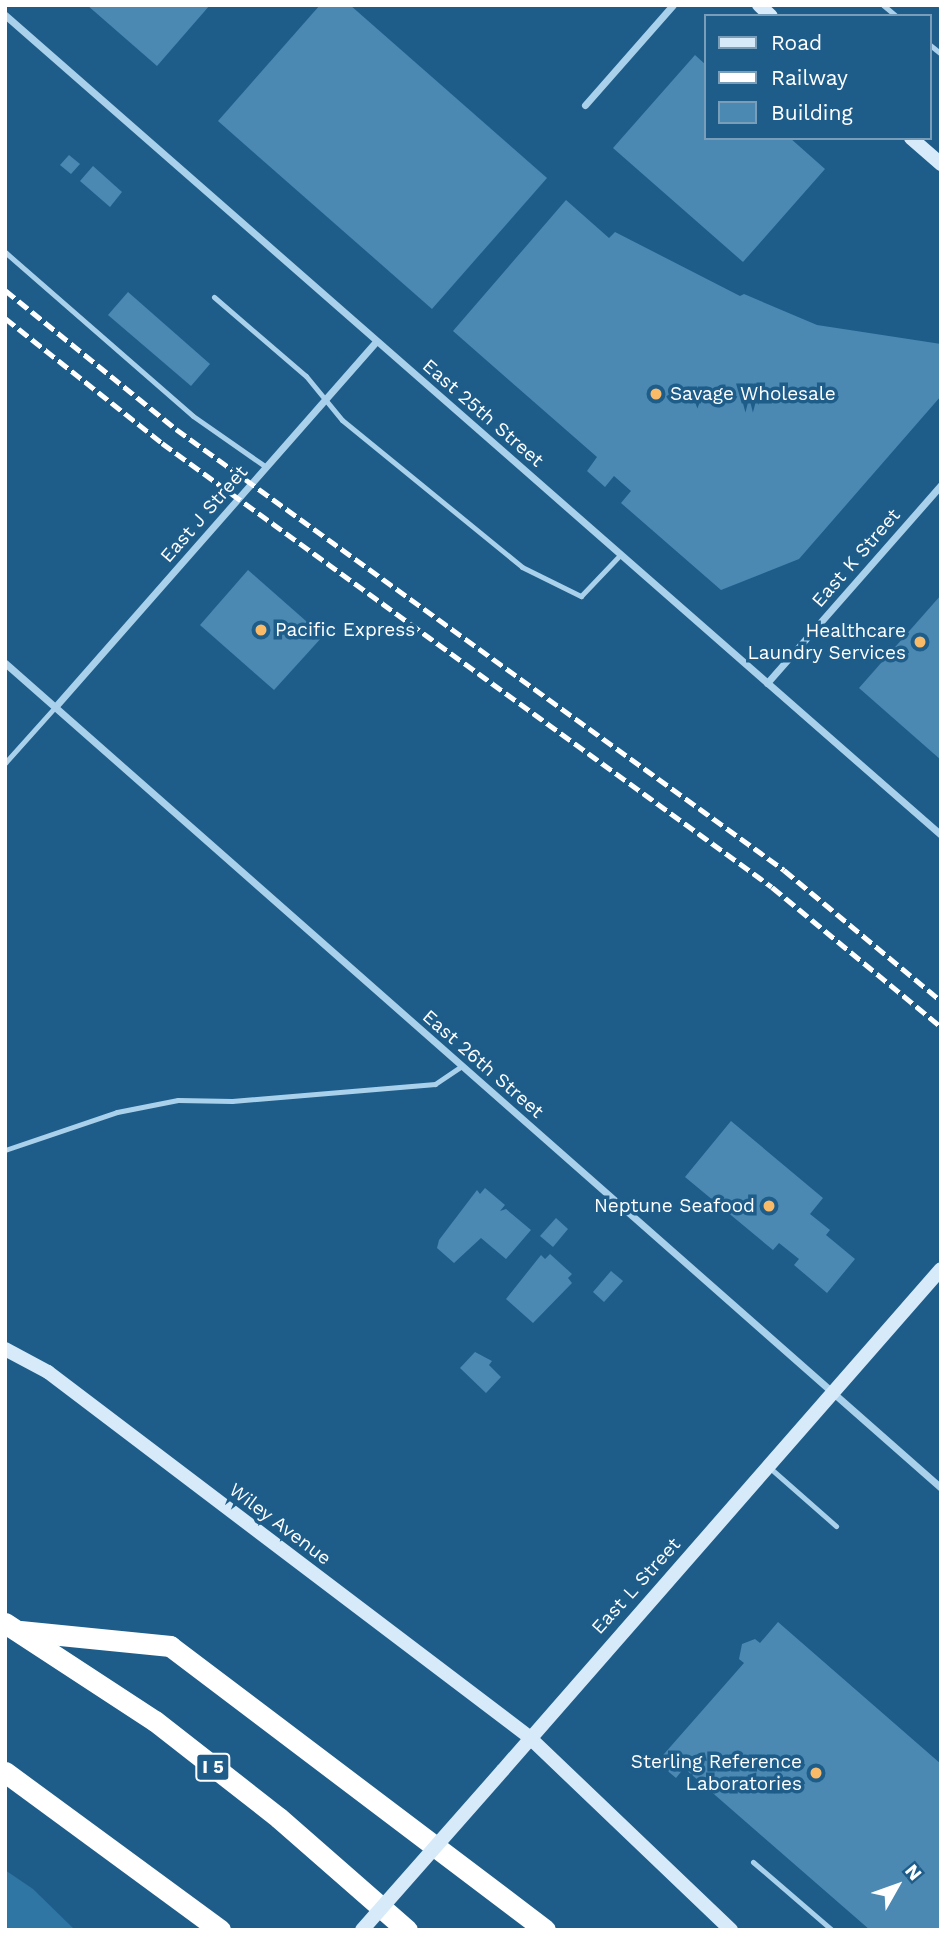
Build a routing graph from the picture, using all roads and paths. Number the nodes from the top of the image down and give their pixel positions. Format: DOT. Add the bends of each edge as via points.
graph roads {
  1 [pos="673,5"];
  2 [pos="5,15"];
  3 [pos="585,105"];
  4 [pos="913,140"];
  5 [pos="941,164"];
  6 [pos="5,252"];
  7 [pos="214,296"];
  8 [pos="377,341"];
  9 [pos="325,401"];
  10 [pos="267,467"];
  11 [pos="941,485"];
  12 [pos="621,554"];
  13 [pos="5,663"];
  14 [pos="767,683"];
  15 [pos="55,707"];
  16 [pos="5,763"];
  17 [pos="941,835"];
  18 [pos="462,1066"];
  19 [pos="5,1150"];
  20 [pos="941,1269"];
  21 [pos="5,1349"];
  22 [pos="834,1394"];
  23 [pos="768,1466"];
  24 [pos="941,1488"];
  25 [pos="836,1525"];
  26 [pos="12,1627"];
  27 [pos="528,1736"];
  28 [pos="5,1772"];
  29 [pos="753,1862"];
  30 [pos="220,1930"];
  31 [pos="362,1930"];
  32 [pos="407,1930"];
  33 [pos="545,1930"];
  34 [pos="731,1930"];
  35 [pos="832,1930"];
  1 -- 3 [label="street"];
  2 -- 8 [label="street, East 25th Street"];
  4 -- 5 [label="street"];
  6 -- 10 [label="lane" via="193,416"];
  7 -- 9 [label="lane" via="285,357"];
  8 -- 9 [label="street, East J Street"];
  8 -- 12 [label="street, East 25th Street"];
  9 -- 10 [label="street, East J Street"];
  9 -- 12 [label="lane" via="522,567 581,596"];
  10 -- 15 [label="street, East J Street"];
  11 -- 14 [label="street, East K Street"];
  12 -- 14 [label="street, East 25th Street"];
  13 -- 15 [label="street, East 26th Street"];
  14 -- 17 [label="street, East 25th Street"];
  15 -- 16 [label="lane"];
  15 -- 18 [label="street, East 26th Street"];
  18 -- 19 [label="lane" via="435,1084 232,1101 178,1100 117,1112"];
  18 -- 22 [label="street, East 26th Street"];
  20 -- 22 [label="street, East L Street"];
  21 -- 27 [label="street, Wiley Avenue" via="48,1372"];
  22 -- 23 [label="street, East L Street"];
  22 -- 24 [label="street, East 26th Street"];
  23 -- 25 [label="lane"];
  23 -- 27 [label="street, East L Street"];
  26 -- 32 [label="highway, I 5" via="155,1721 279,1818"];
  26 -- 33 [label="highway" via="170,1646"];
  27 -- 31 [label="street, East L Street, bridge"];
  27 -- 34 [label="street, Wiley Avenue"];
  28 -- 30 [label="highway"];
  29 -- 35 [label="lane"];
}
